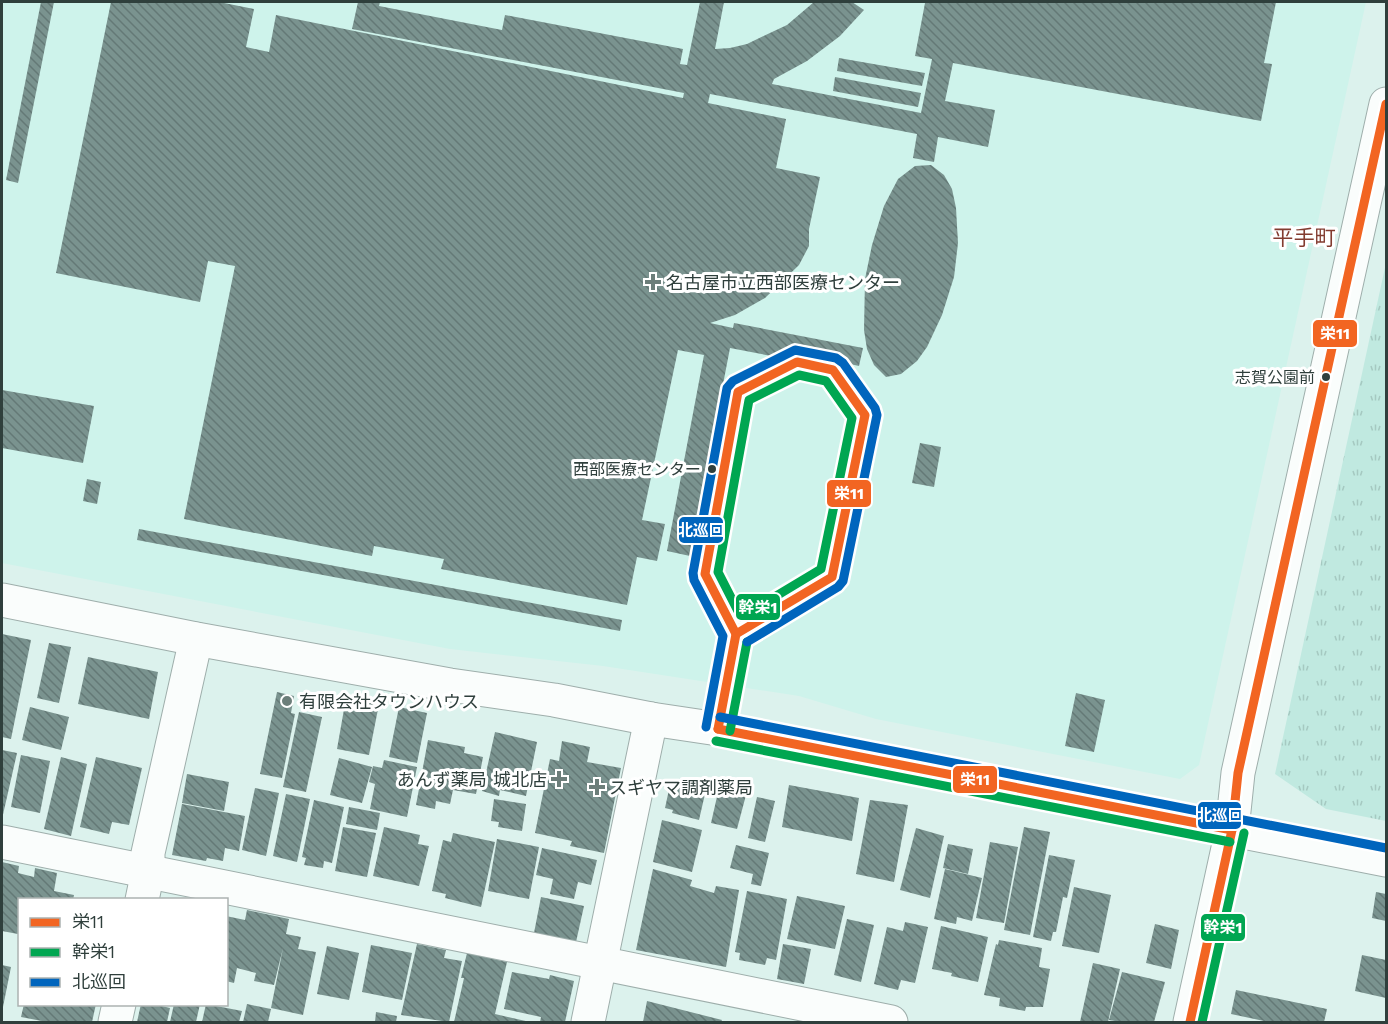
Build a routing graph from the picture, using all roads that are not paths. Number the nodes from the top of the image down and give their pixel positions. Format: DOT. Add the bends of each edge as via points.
graph roads {
  1 [pos="1386,104"];
  2 [pos="2,600"];
  3 [pos="196,639"];
  4 [pos="651,719"];
  5 [pos="1232,830"];
  6 [pos="2,842"];
  7 [pos="1386,860"];
  8 [pos="145,885"];
  9 [pos="219,898"];
  10 [pos="228,900"];
  11 [pos="600,965"];
  12 [pos="119,1006"];
  13 [pos="115,1023"];
  14 [pos="588,1023"];
  15 [pos="891,1023"];
  16 [pos="1190,1023"];
  1 -- 5 [label="street" via="1238,773"];
  2 -- 3 [label="street"];
  3 -- 4 [label="street"];
  3 -- 8 [label="street" via="148,853"];
  4 -- 5 [label="street"];
  4 -- 11 [label="street"];
  5 -- 7 [label="street"];
  5 -- 16 [label="street"];
  6 -- 8 [label="street"];
  8 -- 9 [label="street"];
  10 -- 11 [label="street"];
  11 -- 14 [label="street"];
  11 -- 15 [label="street"];
  12 -- 13 [label="street"];
}
